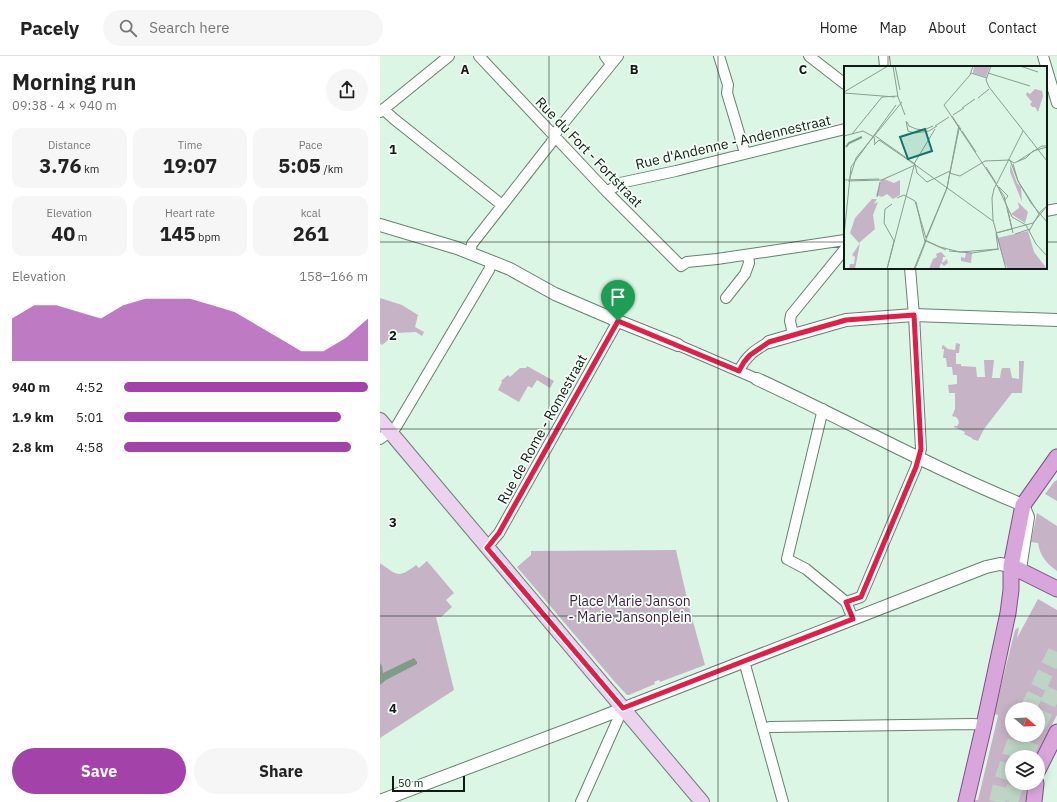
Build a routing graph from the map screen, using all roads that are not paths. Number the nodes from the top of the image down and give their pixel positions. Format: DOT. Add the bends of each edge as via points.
graph roads {
  1 [pos="449,56"];
  2 [pos="479,56"];
  3 [pos="618,56"];
  4 [pos="719,56"];
  5 [pos="809,56"];
  6 [pos="884,56"];
  7 [pos="1044,56"];
  8 [pos="608,60"];
  9 [pos="885,66"];
  10 [pos="1046,66"];
  11 [pos="1048,80"];
  12 [pos="844,83"];
  13 [pos="1057,103"];
  14 [pos="381,110"];
  15 [pos="844,129"];
  16 [pos="554,136"];
  17 [pos="745,153"];
  18 [pos="607,192"];
  19 [pos="502,205"];
  20 [pos="1057,209"];
  21 [pos="1047,211"];
  22 [pos="380,225"];
  23 [pos="844,240"];
  24 [pos="844,250"];
  25 [pos="470,253"];
  26 [pos="748,254"];
  27 [pos="492,262"];
  28 [pos="910,269"];
  29 [pos="726,298"];
  30 [pos="914,315"];
  31 [pos="1057,320"];
  32 [pos="618,321"];
  33 [pos="793,334"];
  34 [pos="769,342"];
  35 [pos="678,345"];
  36 [pos="739,371"];
  37 [pos="757,379"];
  38 [pos="823,409"];
  39 [pos="380,420"];
  40 [pos="385,435"];
  41 [pos="1057,457"];
  42 [pos="919,458"];
  43 [pos="1023,505"];
  44 [pos="487,548"];
  45 [pos="1015,567"];
  46 [pos="1057,588"];
  47 [pos="846,602"];
  48 [pos="853,619"];
  49 [pos="744,661"];
  50 [pos="623,708"];
  51 [pos="984,725"];
  52 [pos="763,729"];
  53 [pos="1057,732"];
  54 [pos="1045,756"];
  55 [pos="1035,790"];
  56 [pos="380,801"];
  57 [pos="581,802"];
  58 [pos="702,802"];
  59 [pos="783,802"];
  60 [pos="966,802"];
  61 [pos="1034,802"];
  1 -- 14 [label="street"];
  2 -- 16 [label="street, Rue du Fort - Fortstraat"];
  3 -- 8 [label="street"];
  4 -- 17 [label="street"];
  5 -- 12 [label="street"];
  6 -- 9 [label="street"];
  7 -- 10 [label="street"];
  8 -- 16 [label="street"];
  11 -- 13 [label="street"];
  14 -- 19 [label="street"];
  15 -- 17 [label="street, Rue d'Andenne - Andennestraat"];
  16 -- 18 [label="street, Rue du Fort - Fortstraat"];
  16 -- 19 [label="street"];
  17 -- 18 [label="street, Rue d'Andenne - Andennestraat" via="620,182"];
  18 -- 26 [label="street, Rue du Fort - Fortstraat" via="681,266 686,262"];
  19 -- 25 [label="street" via="472,244"];
  20 -- 21 [label="street"];
  22 -- 25 [label="street"];
  23 -- 26 [label="street"];
  24 -- 33 [label="street" via="791,315"];
  25 -- 27 [label="street"];
  26 -- 29 [label="street" via="749,263 745,274"];
  27 -- 32 [label="street"];
  27 -- 40 [label="street" via="396,427"];
  28 -- 30 [label="street"];
  30 -- 31 [label="street"];
  30 -- 33 [label="street" via="846,320"];
  30 -- 42 [label="street" via="921,449"];
  32 -- 35 [label="street"];
  32 -- 44 [label="street, Rue de Rome - Romestraat" via="499,533"];
  33 -- 34 [label="street"];
  34 -- 36 [label="street" via="750,355"];
  35 -- 36 [label="street"];
  36 -- 37 [label="street"];
  37 -- 38 [label="street"];
  38 -- 42 [label="street"];
  38 -- 47 [label="street" via="787,559 806,569"];
  39 -- 40 [label="main road"];
  40 -- 44 [label="main road"];
  41 -- 43 [label="main road"];
  42 -- 43 [label="street"];
  42 -- 47 [label="street" via="861,597"];
  43 -- 45 [label="main road"];
  44 -- 50 [label="main road"];
  45 -- 46 [label="main road"];
  45 -- 48 [label="street" via="1000,564 986,567"];
  45 -- 51 [label="main road" via="1008,614"];
  47 -- 48 [label="street"];
  48 -- 49 [label="street"];
  49 -- 50 [label="street"];
  49 -- 52 [label="street"];
  50 -- 56 [label="street"];
  50 -- 57 [label="street"];
  50 -- 58 [label="main road"];
  51 -- 52 [label="street"];
  51 -- 60 [label="main road"];
  52 -- 59 [label="street"];
  53 -- 54 [label="main road"];
  55 -- 61 [label="main road"];
}
